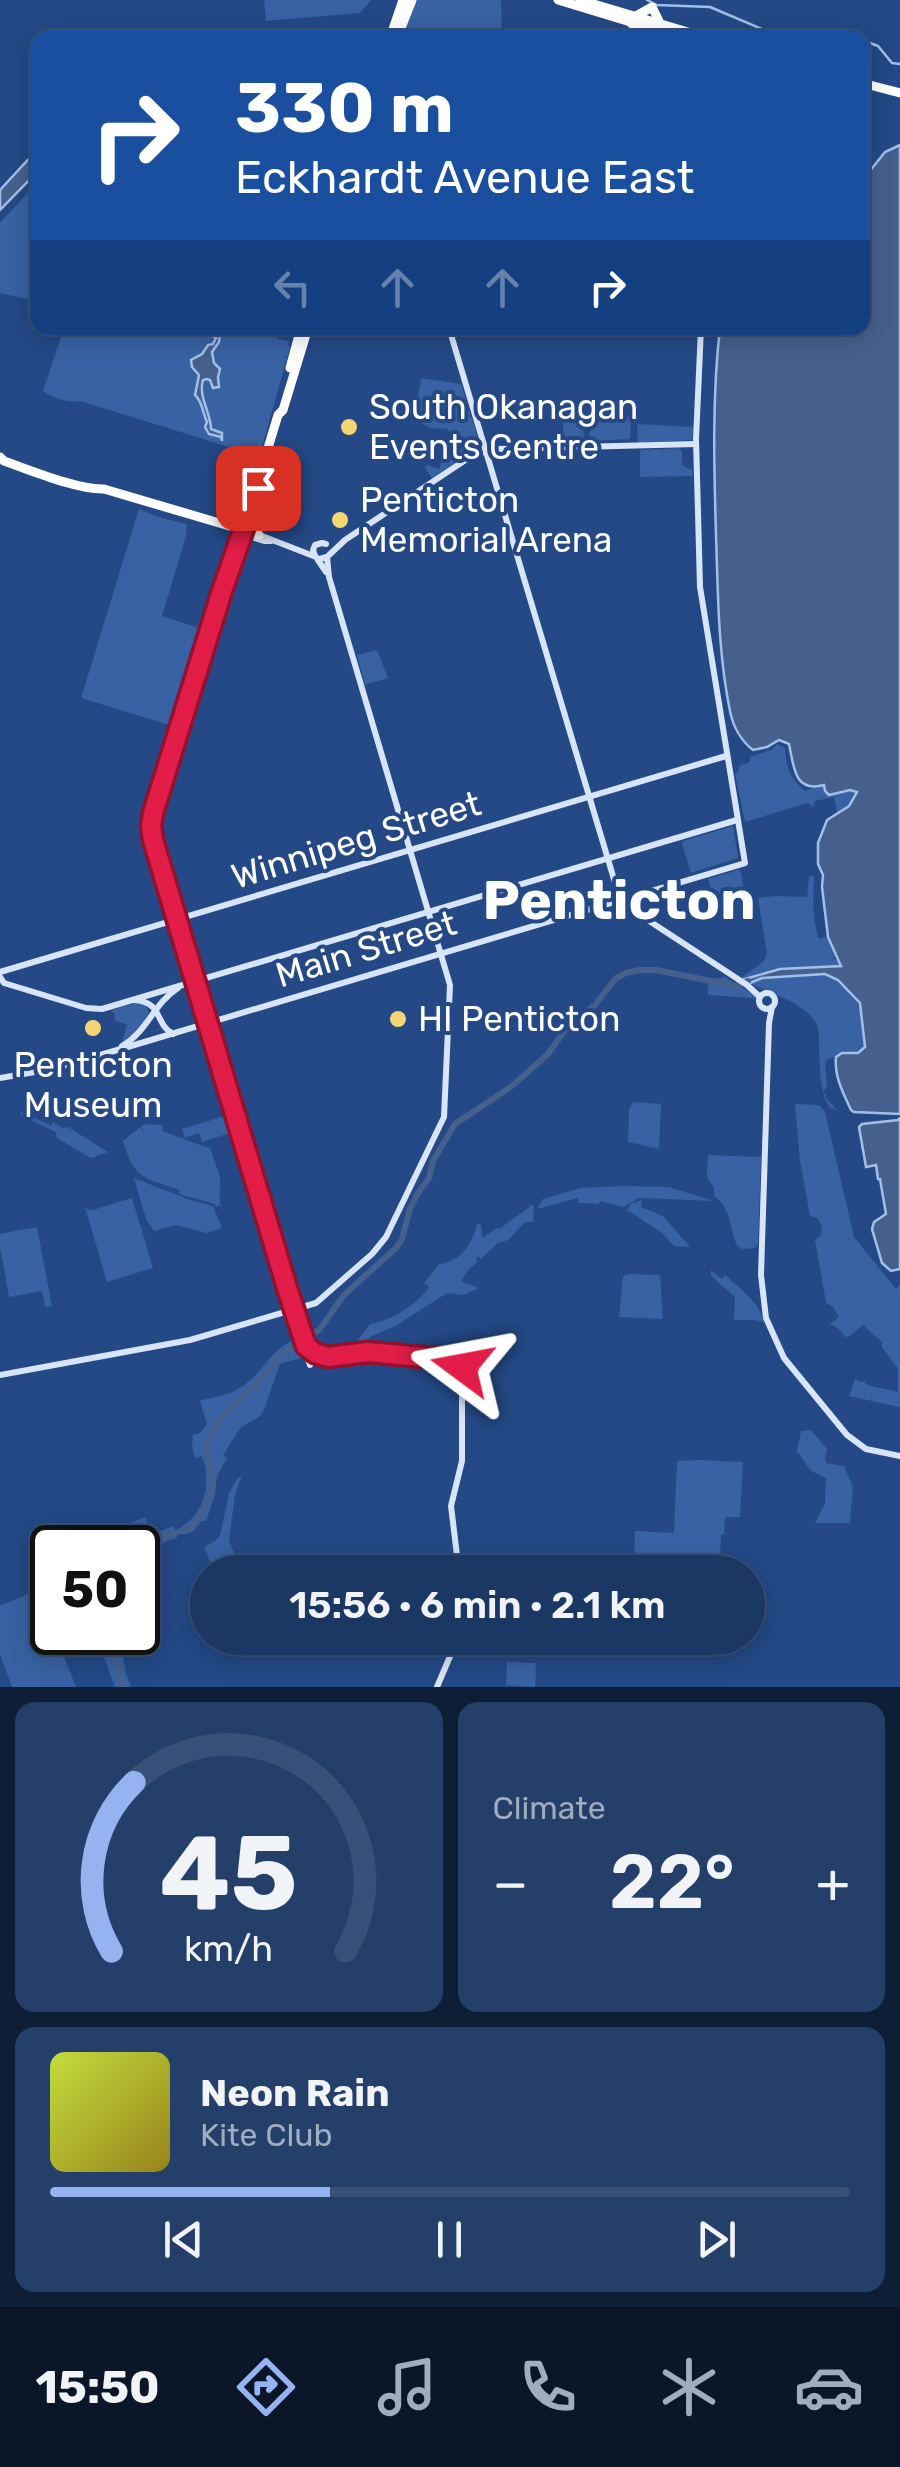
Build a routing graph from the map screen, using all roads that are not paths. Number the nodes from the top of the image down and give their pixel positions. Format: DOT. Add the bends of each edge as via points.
graph roads {
  1 [pos="405,0"];
  2 [pos="558,0"];
  3 [pos="580,0"];
  4 [pos="632,19"];
  5 [pos="661,27"];
  6 [pos="397,30"];
  7 [pos="639,30"];
  8 [pos="657,30"];
  9 [pos="667,30"];
  10 [pos="674,30"];
  11 [pos="870,88"];
  12 [pos="900,95"];
  13 [pos="303,335"];
  14 [pos="303,335"];
  15 [pos="451,335"];
  16 [pos="701,335"];
  17 [pos="278,415"];
  18 [pos="696,444"];
  19 [pos="486,451"];
  20 [pos="1,460"];
  21 [pos="258,481"];
  22 [pos="97,490"];
  23 [pos="250,501"];
  24 [pos="250,517"];
  25 [pos="217,522"];
  26 [pos="242,532"];
  27 [pos="259,535"];
  28 [pos="345,540"];
  29 [pos="271,541"];
  30 [pos="326,544"];
  31 [pos="314,547"];
  32 [pos="294,548"];
  33 [pos="322,557"];
  34 [pos="726,756"];
  35 [pos="589,797"];
  36 [pos="737,820"];
  37 [pos="410,850"];
  38 [pos="607,858"];
  39 [pos="631,897"];
  40 [pos="621,900"];
  41 [pos="629,908"];
  42 [pos="428,912"];
  43 [pos="177,920"];
  44 [pos="441,953"];
  45 [pos="0,975"];
  46 [pos="195,981"];
  47 [pos="182,986"];
  48 [pos="763,995"];
  49 [pos="133,1000"];
  50 [pos="768,1007"];
  51 [pos="156,1008"];
  52 [pos="208,1022"];
  53 [pos="173,1034"];
  54 [pos="116,1050"];
  55 [pos="0,1078"];
  56 [pos="293,1309"];
  57 [pos="463,1352"];
  58 [pos="462,1372"];
  59 [pos="0,1375"];
  60 [pos="900,1456"];
  61 [pos="457,1555"];
  62 [pos="451,1655"];
  63 [pos="437,1687"];
  1 -- 6 [label="highway"];
  2 -- 4 [label="highway"];
  3 -- 4 [label="highway"];
  4 -- 5 [label="highway"];
  4 -- 7 [label="highway"];
  5 -- 8 [label="highway"];
  5 -- 9 [label="highway"];
  5 -- 10 [label="highway"];
  11 -- 12 [label="highway"];
  13 -- 17 [label="highway"];
  14 -- 17 [label="highway"];
  15 -- 19 [label="street"];
  16 -- 18 [label="street"];
  17 -- 21 [label="highway"];
  18 -- 19 [label="street"];
  18 -- 34 [label="street" via="700,594"];
  19 -- 28 [label="street"];
  19 -- 35 [label="street"];
  20 -- 22 [label="highway"];
  21 -- 23 [label="highway"];
  21 -- 24 [label="highway"];
  22 -- 25 [label="highway"];
  22 -- 26 [label="highway"];
  23 -- 25 [label="highway" via="238,518"];
  23 -- 26 [label="highway"];
  24 -- 26 [label="highway"];
  24 -- 27 [label="highway"];
  25 -- 26 [label="highway"];
  26 -- 27 [label="street"];
  26 -- 29 [label="street"];
  26 -- 43 [label="street" via="151,823"];
  27 -- 29 [label="street"];
  28 -- 30 [label="street"];
  28 -- 33 [label="street"];
  29 -- 32 [label="street"];
  30 -- 31 [label="street"];
  30 -- 33 [label="street"];
  31 -- 32 [label="street"];
  31 -- 33 [label="street"];
  32 -- 33 [label="street"];
  33 -- 37 [label="street"];
  34 -- 35 [label="street, Winnipeg Street"];
  34 -- 36 [label="street"];
  35 -- 37 [label="street, Winnipeg Street"];
  35 -- 38 [label="street"];
  36 -- 38 [label="street"];
  36 -- 39 [label="street, Main Street" via="745,863"];
  37 -- 42 [label="street"];
  37 -- 43 [label="street, Winnipeg Street"];
  38 -- 40 [label="street"];
  38 -- 42 [label="street"];
  39 -- 40 [label="street, Main Street"];
  39 -- 41 [label="street"];
  40 -- 41 [label="street"];
  40 -- 44 [label="street, Main Street"];
  41 -- 48 [label="street"];
  42 -- 44 [label="street"];
  42 -- 46 [label="street"];
  43 -- 45 [label="street, Winnipeg Street"];
  43 -- 46 [label="street"];
  44 -- 52 [label="street, Main Street"];
  44 -- 56 [label="street" via="450,989 444,1117 378,1249 316,1303"];
  45 -- 49 [label="street" via="4,983 92,1010"];
  46 -- 47 [label="street"];
  46 -- 52 [label="street"];
  47 -- 49 [label="street"];
  47 -- 51 [label="street"];
  48 -- 50 [label="street" via="760,1002"];
  48 -- 50 [label="street" via="774,998"];
  49 -- 51 [label="street"];
  50 -- 60 [label="street" via="761,1276 768,1324 790,1366 847,1435 866,1449"];
  51 -- 53 [label="street"];
  51 -- 54 [label="street" via="138,1036"];
  52 -- 53 [label="street, Main Street"];
  52 -- 56 [label="street"];
  53 -- 54 [label="street, Main Street"];
  54 -- 55 [label="street, Main Street"];
  56 -- 58 [label="street" via="310,1364 315,1353 368,1352 458,1360"];
  56 -- 59 [label="street" via="190,1340"];
  57 -- 58 [label="street"];
  58 -- 61 [label="street" via="462,1461 450,1504"];
  62 -- 63 [label="street"];
}
